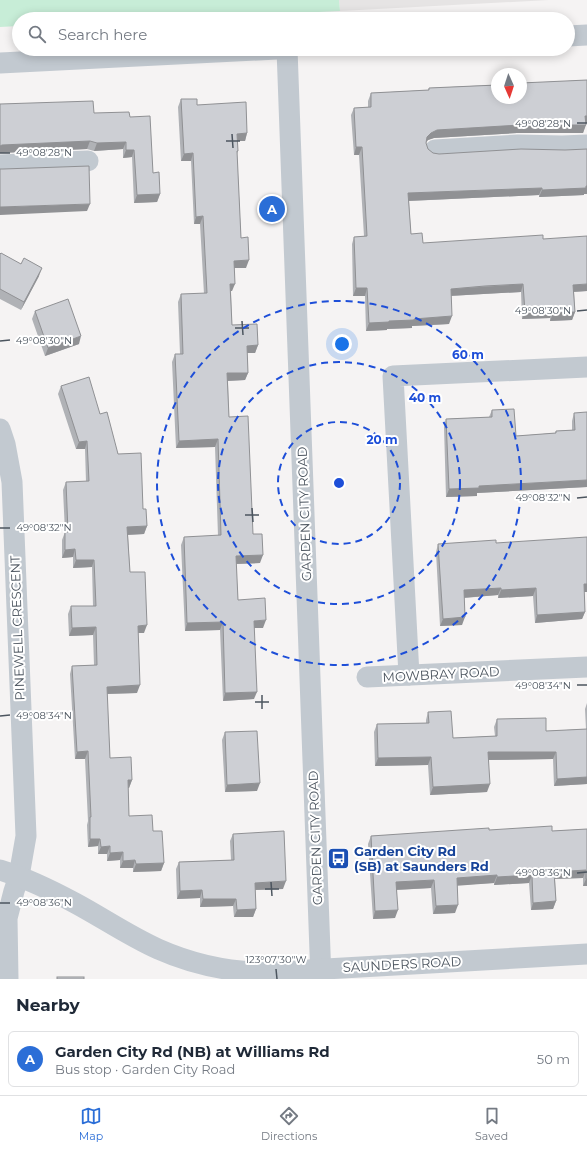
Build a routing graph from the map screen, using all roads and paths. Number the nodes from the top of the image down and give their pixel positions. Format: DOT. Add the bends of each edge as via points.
graph roads {
  1 [pos="587,35"];
  2 [pos="575,36"];
  3 [pos="138,56"];
  4 [pos="287,56"];
  5 [pos="0,63"];
  6 [pos="587,145"];
  7 [pos="435,150"];
  8 [pos="88,162"];
  9 [pos="0,165"];
  10 [pos="587,367"];
  11 [pos="0,429"];
  12 [pos="587,667"];
  13 [pos="409,675"];
  14 [pos="367,677"];
  15 [pos="10,873"];
  16 [pos="587,954"];
  17 [pos="320,974"];
  18 [pos="8,979"];
  1 -- 2 [label="street"];
  3 -- 5 [label="street"];
  4 -- 17 [label="street, GARDEN CITY ROAD"];
  6 -- 7 [label="street" via="518,145"];
  8 -- 9 [label="street"];
  10 -- 13 [label="street" via="393,376"];
  11 -- 15 [label="street, PINEWELL CRESCENT" via="9,462 12,498 26,836"];
  12 -- 13 [label="street, MOWBRAY ROAD"];
  13 -- 14 [label="street, MOWBRAY ROAD"];
  15 -- 17 [label="street, SAUNDERS ROAD" via="76,903 157,949 189,960 244,971"];
  15 -- 18 [label="street, PINEWELL CRESCENT" via="12,898 7,918"];
  16 -- 17 [label="street, SAUNDERS ROAD"];
}
